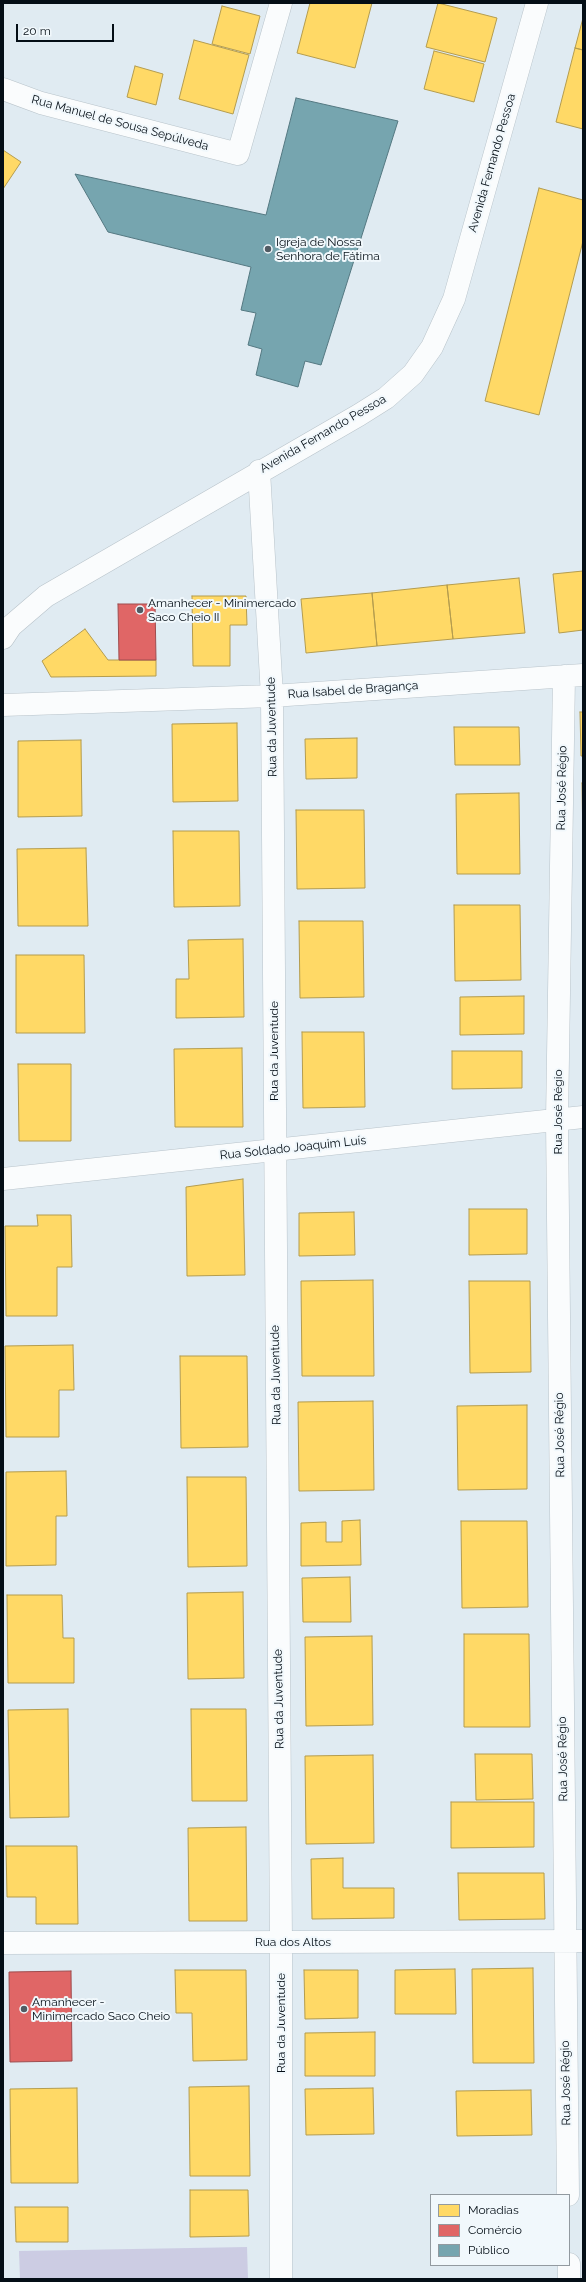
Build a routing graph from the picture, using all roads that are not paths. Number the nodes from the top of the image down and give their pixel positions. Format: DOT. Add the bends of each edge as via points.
graph roads {
  1 [pos="281,3"];
  2 [pos="537,3"];
  3 [pos="3,89"];
  4 [pos="259,471"];
  5 [pos="3,638"];
  6 [pos="573,675"];
  7 [pos="272,696"];
  8 [pos="3,705"];
  9 [pos="583,1117"];
  10 [pos="557,1120"];
  11 [pos="274,1150"];
  12 [pos="3,1179"];
  13 [pos="574,1941"];
  14 [pos="281,1942"];
  15 [pos="3,1943"];
  16 [pos="568,2194"];
  17 [pos="569,2266"];
  18 [pos="281,2279"];
  19 [pos="569,2279"];
  1 -- 3 [label="street, Rua Manuel de Sousa Sepúlveda" via="238,154 41,103"];
  2 -- 4 [label="street, Avenida Fernando Pessoa" via="454,299 432,347 413,374 386,398 359,416"];
  4 -- 5 [label="street, Avenida Fernando Pessoa" via="46,596 11,626"];
  4 -- 7 [label="street, Rua da Juventude"];
  6 -- 7 [label="street, Rua Isabel de Bragança"];
  6 -- 10 [label="street, Rua José Régio"];
  7 -- 8 [label="street, Rua Isabel de Bragança"];
  7 -- 11 [label="street, Rua da Juventude"];
  9 -- 10 [label="street, Rua Soldado Joaquim Luís"];
  10 -- 11 [label="street, Rua Soldado Joaquim Luís"];
  10 -- 13 [label="street, Rua José Régio"];
  11 -- 12 [label="street, Rua Soldado Joaquim Luís"];
  11 -- 14 [label="street, Rua da Juventude"];
  13 -- 14 [label="street, Rua dos Altos"];
  13 -- 16 [label="street, Rua José Régio"];
  14 -- 15 [label="street, Rua dos Altos"];
  14 -- 18 [label="street, Rua da Juventude"];
  17 -- 19 [label="street"];
}
